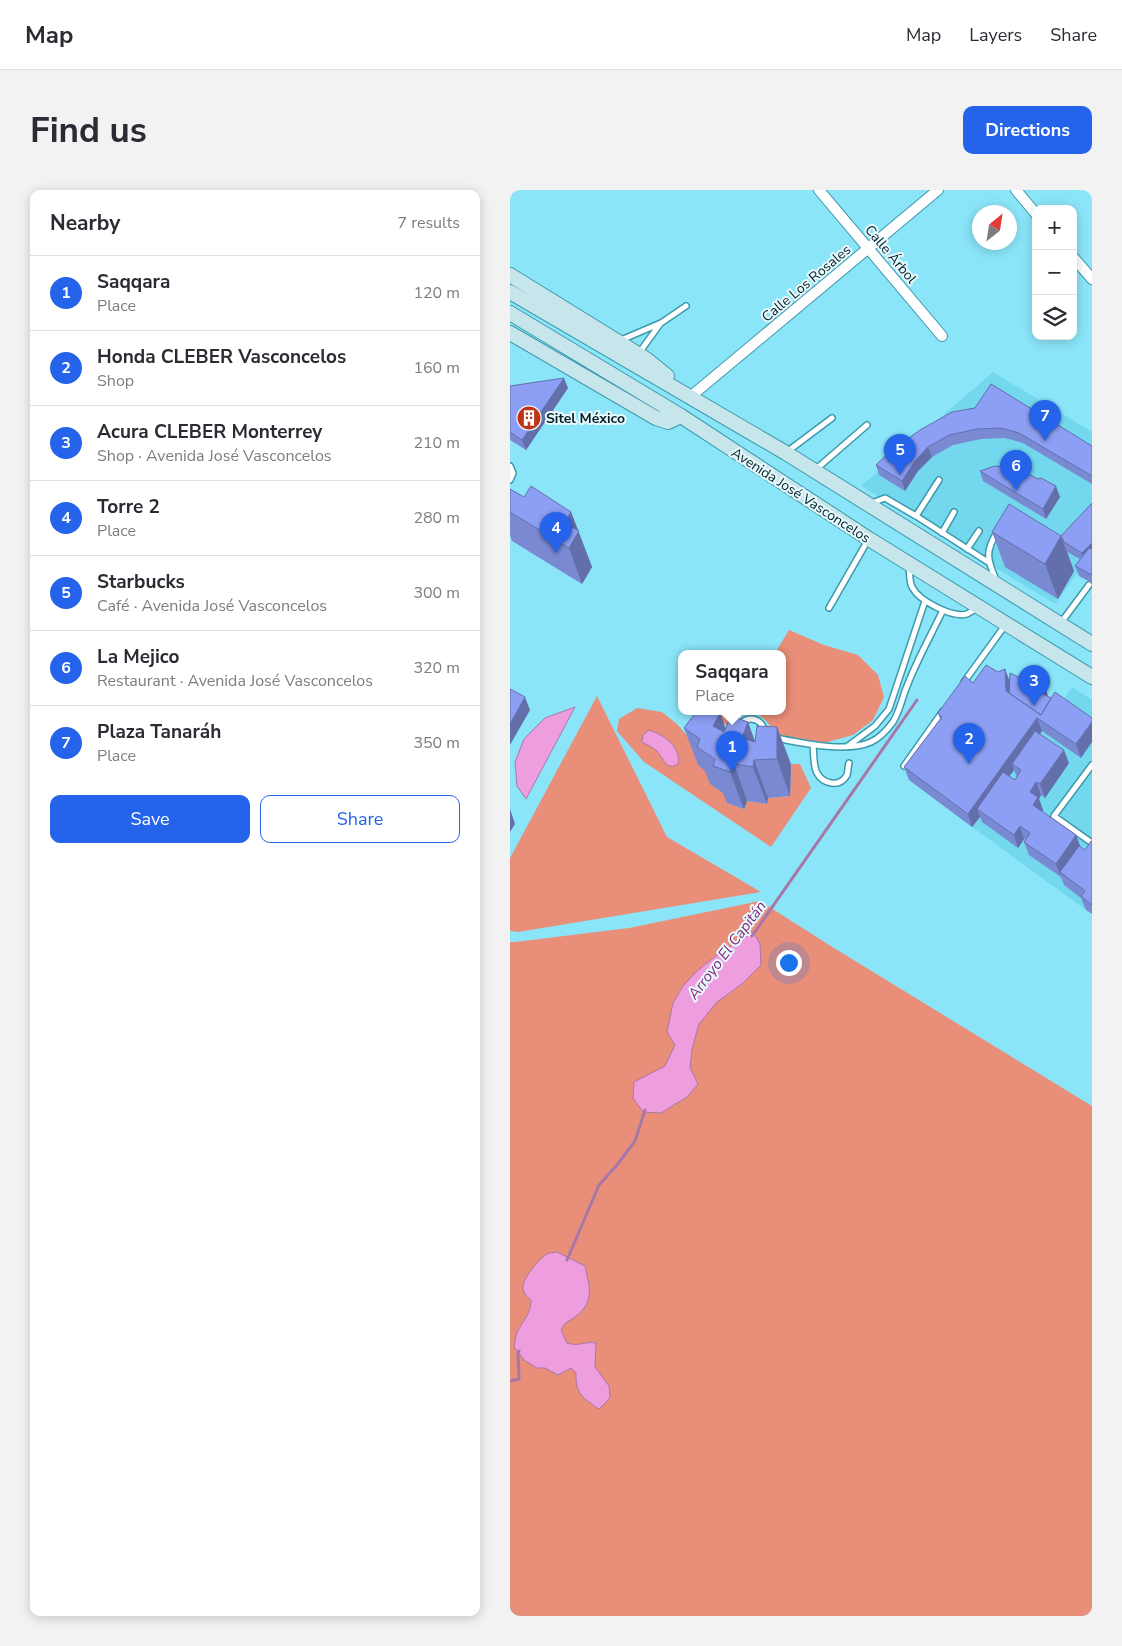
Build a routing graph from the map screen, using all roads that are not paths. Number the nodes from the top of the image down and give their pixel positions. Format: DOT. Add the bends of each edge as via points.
graph roads {
  1 [pos="819,190"];
  2 [pos="938,190"];
  3 [pos="1016,190"];
  4 [pos="1032,209"];
  5 [pos="869,249"];
  6 [pos="1077,262"];
  7 [pos="510,276"];
  8 [pos="1092,279"];
  9 [pos="510,292"];
  10 [pos="686,306"];
  11 [pos="510,313"];
  12 [pos="660,323"];
  13 [pos="510,333"];
  14 [pos="942,336"];
  15 [pos="612,345"];
  16 [pos="635,358"];
  17 [pos="690,397"];
  18 [pos="680,416"];
  19 [pos="832,418"];
  20 [pos="867,426"];
  21 [pos="786,453"];
  22 [pos="510,466"];
  23 [pos="814,471"];
  24 [pos="510,480"];
  25 [pos="939,480"];
  26 [pos="869,505"];
  27 [pos="954,512"];
  28 [pos="916,516"];
  29 [pos="1001,526"];
  30 [pos="980,531"];
  31 [pos="942,533"];
  32 [pos="869,539"];
  33 [pos="968,549"];
  34 [pos="988,562"];
  35 [pos="909,564"];
  36 [pos="999,587"];
  37 [pos="1089,588"];
  38 [pos="925,601"];
  39 [pos="979,607"];
  40 [pos="829,608"];
  41 [pos="942,610"];
  42 [pos="1006,624"];
  43 [pos="1060,624"];
  44 [pos="1091,640"];
  45 [pos="1092,677"];
  46 [pos="960,687"];
  47 [pos="949,703"];
  48 [pos="763,736"];
  49 [pos="813,745"];
  50 [pos="847,747"];
  51 [pos="849,763"];
  52 [pos="1092,764"];
  53 [pos="904,766"];
  54 [pos="1092,843"];
  1 -- 5 [label="street, Calle Árbol"];
  2 -- 5 [label="street, Calle Los Rosales"];
  3 -- 4 [label="street"];
  5 -- 14 [label="street, Calle Árbol"];
  5 -- 17 [label="street, Calle Los Rosales"];
  6 -- 8 [label="street"];
  7 -- 15 [label="main road"];
  9 -- 15 [label="main road"];
  10 -- 12 [label="lane"];
  11 -- 18 [label="main road, Avenida José Vasconcelos"];
  12 -- 15 [label="lane"];
  12 -- 16 [label="lane"];
  13 -- 18 [label="main road" via="656,418 668,422"];
  15 -- 16 [label="main road, Avenida José Vasconcelos"];
  16 -- 17 [label="main road, Avenida José Vasconcelos" via="664,373"];
  17 -- 21 [label="main road, Avenida José Vasconcelos"];
  18 -- 32 [label="main road, Avenida José Vasconcelos"];
  19 -- 21 [label="lane"];
  20 -- 23 [label="lane"];
  21 -- 23 [label="main road, Avenida José Vasconcelos"];
  22 -- 24 [label="lane" via="513,473"];
  23 -- 26 [label="main road, Avenida José Vasconcelos"];
  25 -- 28 [label="lane"];
  26 -- 28 [label="lane" via="885,498"];
  26 -- 36 [label="main road, Avenida José Vasconcelos"];
  27 -- 31 [label="lane"];
  28 -- 31 [label="lane"];
  29 -- 34 [label="lane" via="989,549"];
  30 -- 33 [label="lane"];
  31 -- 33 [label="lane"];
  32 -- 35 [label="main road, Avenida José Vasconcelos"];
  32 -- 40 [label="lane"];
  33 -- 34 [label="lane"];
  34 -- 36 [label="lane"];
  35 -- 38 [label="lane" via="911,584"];
  35 -- 39 [label="main road, Avenida José Vasconcelos"];
  36 -- 43 [label="main road, Avenida José Vasconcelos"];
  37 -- 43 [label="lane"];
  38 -- 41 [label="lane"];
  38 -- 50 [label="lane" via="889,709 875,726"];
  39 -- 41 [label="lane" via="968,614"];
  39 -- 42 [label="main road, Avenida José Vasconcelos"];
  41 -- 50 [label="lane" via="894,721 879,738"];
  42 -- 45 [label="main road, Avenida José Vasconcelos"];
  42 -- 46 [label="lane"];
  43 -- 44 [label="main road, Avenida José Vasconcelos"];
  47 -- 53 [label="lane"];
  48 -- 48 [label="lane" via="764,728 755,719 747,719 738,727 738,736 744,743 753,745"];
  48 -- 49 [label="lane"];
  49 -- 50 [label="lane"];
  49 -- 51 [label="lane" via="816,772 825,782 834,784 841,781 847,775"];
  52 -- 54 [label="lane" via="1054,816"];
}
